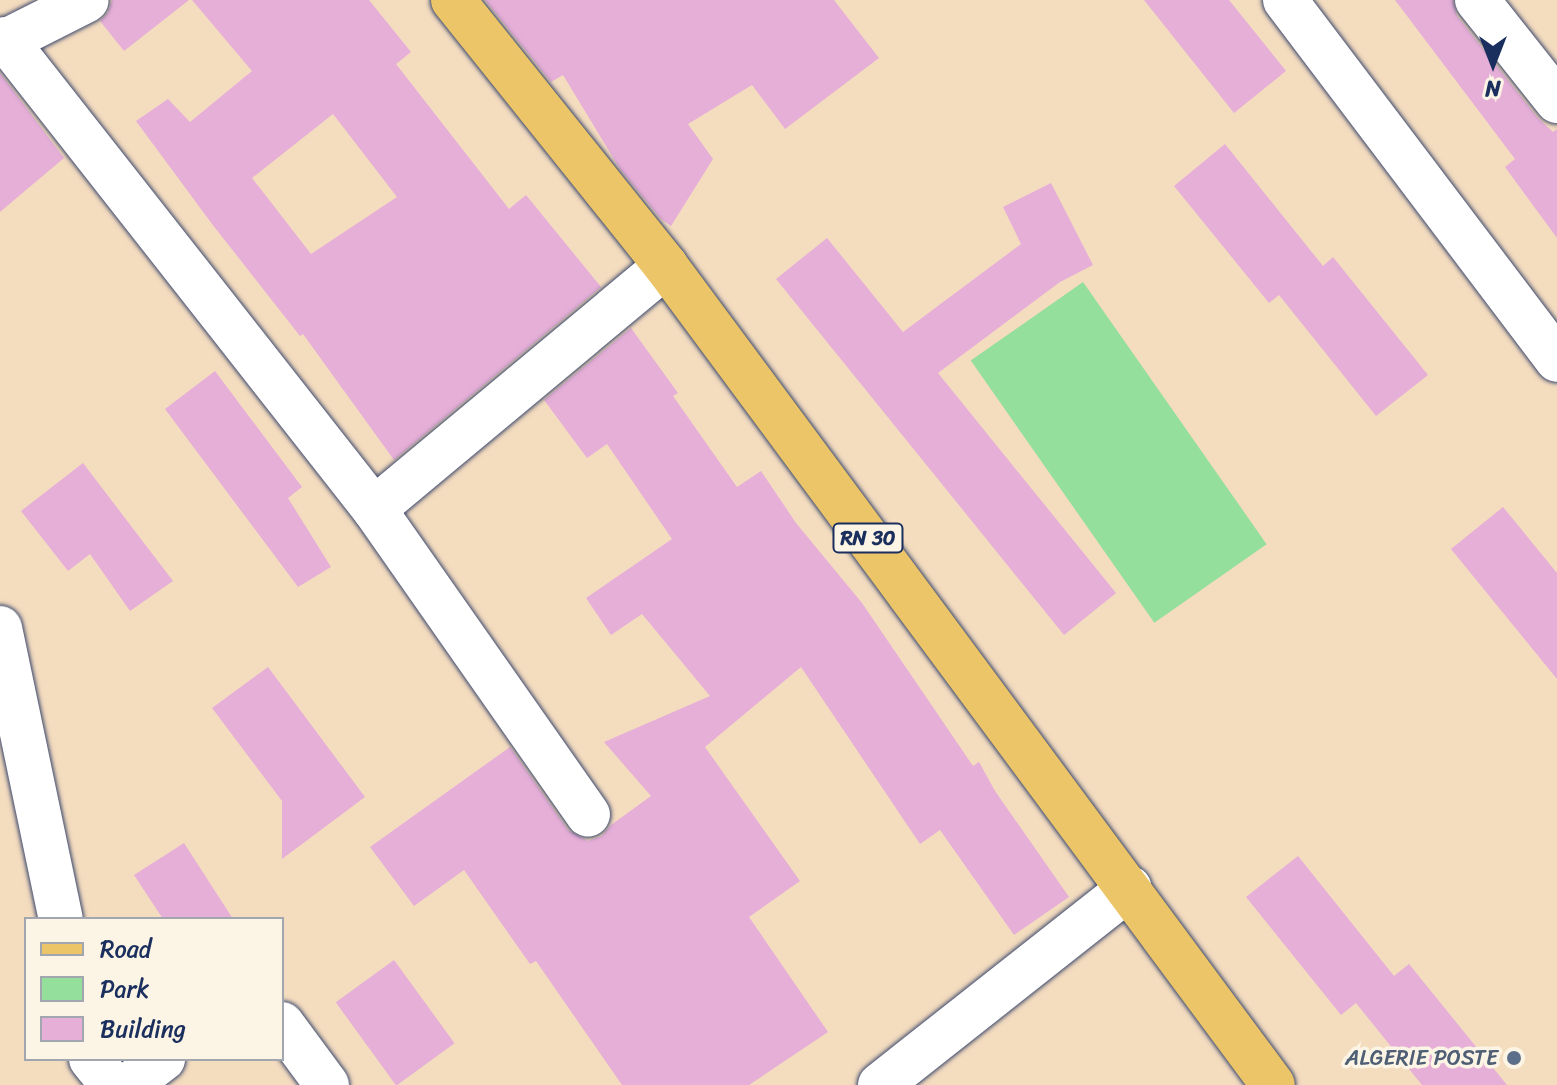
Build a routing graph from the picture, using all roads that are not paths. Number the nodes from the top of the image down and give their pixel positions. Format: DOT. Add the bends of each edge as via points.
graph roads {
  1 [pos="87,0"];
  2 [pos="453,0"];
  3 [pos="1285,0"];
  4 [pos="1477,0"];
  5 [pos="3,42"];
  6 [pos="1557,101"];
  7 [pos="666,266"];
  8 [pos="1557,360"];
  9 [pos="374,509"];
  10 [pos="0,628"];
  11 [pos="588,815"];
  12 [pos="1129,888"];
  13 [pos="61,917"];
  14 [pos="284,1027"];
  15 [pos="93,1061"];
  16 [pos="160,1061"];
  17 [pos="112,1085"];
  18 [pos="129,1085"];
  19 [pos="327,1085"];
  20 [pos="880,1085"];
  21 [pos="1273,1085"];
  1 -- 5 [label="street"];
  2 -- 7 [label="main road, RN 30"];
  3 -- 8 [label="street"];
  4 -- 6 [label="street"];
  5 -- 9 [label="street"];
  7 -- 9 [label="street"];
  7 -- 12 [label="main road, RN 30"];
  9 -- 11 [label="street"];
  10 -- 13 [label="street"];
  12 -- 20 [label="street"];
  12 -- 21 [label="main road, RN 30"];
  14 -- 19 [label="street"];
  15 -- 17 [label="street"];
  16 -- 18 [label="street"];
}
